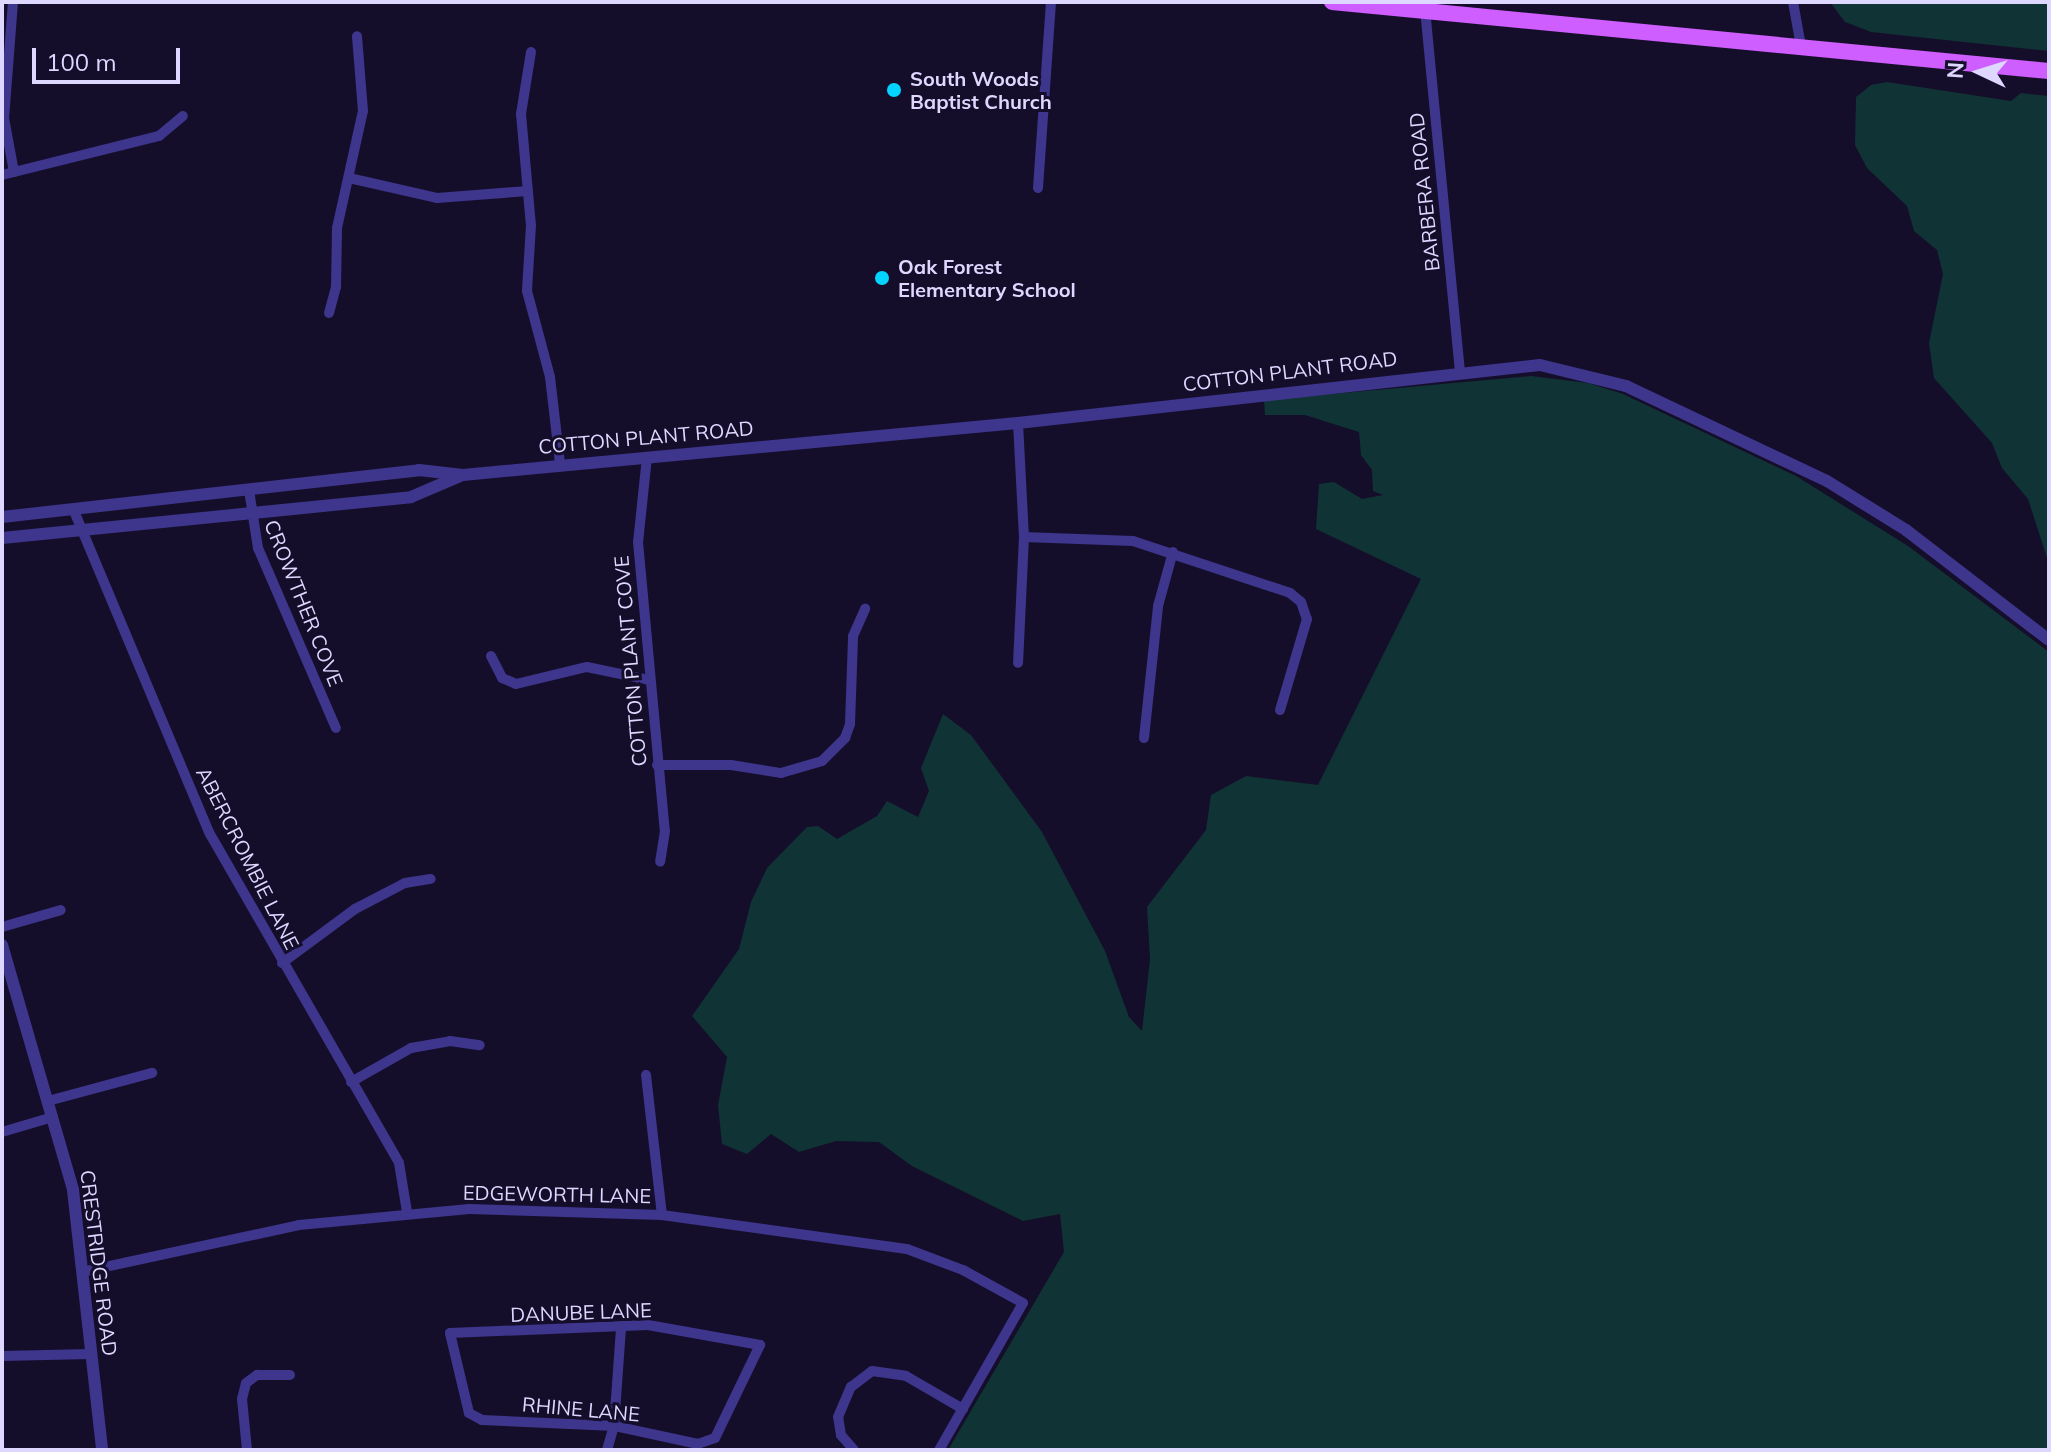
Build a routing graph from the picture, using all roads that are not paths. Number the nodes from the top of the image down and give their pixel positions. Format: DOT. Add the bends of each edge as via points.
graph roads {
  1 [pos="13,2"];
  2 [pos="1051,2"];
  3 [pos="1332,2"];
  4 [pos="1793,2"];
  5 [pos="1352,3"];
  6 [pos="1425,9"];
  7 [pos="357,36"];
  8 [pos="1801,46"];
  9 [pos="531,52"];
  10 [pos="2049,71"];
  11 [pos="183,116"];
  12 [pos="14,172"];
  13 [pos="2,175"];
  14 [pos="349,178"];
  15 [pos="1038,188"];
  16 [pos="528,191"];
  17 [pos="329,313"];
  18 [pos="1460,371"];
  19 [pos="1018,423"];
  20 [pos="647,457"];
  21 [pos="560,464"];
  22 [pos="463,475"];
  23 [pos="249,490"];
  24 [pos="74,511"];
  25 [pos="250,514"];
  26 [pos="2,517"];
  27 [pos="80,531"];
  28 [pos="1024,537"];
  29 [pos="2,538"];
  30 [pos="1173,552"];
  31 [pos="865,609"];
  32 [pos="2049,640"];
  33 [pos="491,656"];
  34 [pos="1018,663"];
  35 [pos="649,680"];
  36 [pos="1280,710"];
  37 [pos="336,728"];
  38 [pos="1144,738"];
  39 [pos="657,765"];
  40 [pos="660,862"];
  41 [pos="431,879"];
  42 [pos="61,910"];
  43 [pos="2,927"];
  44 [pos="2,945"];
  45 [pos="282,963"];
  46 [pos="5,968"];
  47 [pos="480,1045"];
  48 [pos="152,1073"];
  49 [pos="646,1075"];
  50 [pos="351,1082"];
  51 [pos="48,1101"];
  52 [pos="53,1117"];
  53 [pos="2,1132"];
  54 [pos="407,1212"];
  55 [pos="662,1215"];
  56 [pos="82,1272"];
  57 [pos="621,1329"];
  58 [pos="450,1333"];
  59 [pos="760,1345"];
  60 [pos="90,1354"];
  61 [pos="2,1356"];
  62 [pos="290,1375"];
  63 [pos="963,1409"];
  64 [pos="614,1426"];
  65 [pos="102,1450"];
  66 [pos="247,1450"];
  67 [pos="607,1450"];
  68 [pos="854,1450"];
  69 [pos="939,1450"];
  1 -- 12 [label="street" via="4,118"];
  2 -- 15 [label="street"];
  3 -- 5 [label="main road"];
  4 -- 8 [label="street"];
  5 -- 6 [label="main road"];
  6 -- 8 [label="main road"];
  6 -- 18 [label="street, BARBERA ROAD"];
  7 -- 14 [label="street" via="363,111"];
  8 -- 10 [label="main road"];
  9 -- 16 [label="street" via="521,114"];
  11 -- 12 [label="street" via="159,136"];
  12 -- 13 [label="street"];
  14 -- 16 [label="street" via="437,198"];
  14 -- 17 [label="street" via="337,228 336,287"];
  16 -- 21 [label="street" via="527,291 550,377"];
  18 -- 19 [label="street, COTTON PLANT ROAD"];
  18 -- 32 [label="street, COTTON PLANT ROAD" via="1562,367 1666,403 1827,481 1893,522"];
  19 -- 20 [label="street, COTTON PLANT ROAD"];
  19 -- 28 [label="street"];
  20 -- 21 [label="street, COTTON PLANT ROAD"];
  20 -- 35 [label="street, COTTON PLANT COVE" via="638,542"];
  21 -- 22 [label="street, COTTON PLANT ROAD"];
  22 -- 23 [label="street, COTTON PLANT ROAD" via="419,470"];
  22 -- 25 [label="street, COTTON PLANT ROAD" via="411,497"];
  23 -- 24 [label="street, COTTON PLANT ROAD"];
  23 -- 25 [label="street, CROWTHER COVE"];
  24 -- 26 [label="street, COTTON PLANT ROAD"];
  24 -- 27 [label="street, ABERCROMBIE LANE"];
  25 -- 27 [label="street, COTTON PLANT ROAD"];
  25 -- 37 [label="street, CROWTHER COVE" via="258,548"];
  27 -- 29 [label="street, COTTON PLANT ROAD"];
  27 -- 45 [label="street, ABERCROMBIE LANE" via="204,821"];
  28 -- 30 [label="street" via="1115,539"];
  28 -- 34 [label="street"];
  30 -- 36 [label="street" via="1282,588 1301,602 1306,625"];
  30 -- 38 [label="street" via="1158,606"];
  31 -- 39 [label="street" via="853,636 850,724 845,738 822,761 781,773 707,764"];
  33 -- 35 [label="street" via="502,678 516,684 587,667"];
  35 -- 39 [label="street, COTTON PLANT COVE"];
  39 -- 40 [label="street, COTTON PLANT COVE" via="665,831"];
  41 -- 45 [label="street" via="405,883 355,909"];
  42 -- 43 [label="street"];
  44 -- 46 [label="street, CRESTRIDGE ROAD"];
  45 -- 50 [label="street, ABERCROMBIE LANE"];
  46 -- 51 [label="street, CRESTRIDGE ROAD"];
  47 -- 50 [label="street" via="450,1041 411,1048"];
  48 -- 51 [label="street"];
  49 -- 55 [label="street"];
  50 -- 54 [label="street, ABERCROMBIE LANE" via="402,1170"];
  51 -- 52 [label="street, CRESTRIDGE ROAD"];
  52 -- 53 [label="street"];
  52 -- 56 [label="street, CRESTRIDGE ROAD" via="73,1190"];
  54 -- 55 [label="street, EDGEWORTH LANE" via="553,1208"];
  54 -- 56 [label="street, EDGEWORTH LANE" via="249,1234"];
  55 -- 63 [label="street, EDGEWORTH LANE" via="907,1249 963,1270 1023,1303"];
  56 -- 60 [label="street, CRESTRIDGE ROAD"];
  57 -- 58 [label="street, DANUBE LANE"];
  57 -- 59 [label="street, DANUBE LANE" via="648,1325"];
  57 -- 64 [label="street"];
  58 -- 64 [label="street, RHINE LANE" via="469,1413 482,1420"];
  59 -- 64 [label="street, RHINE LANE" via="715,1438 698,1444"];
  60 -- 61 [label="street"];
  60 -- 65 [label="street, CRESTRIDGE ROAD"];
  62 -- 66 [label="street" via="257,1375 246,1383 242,1399"];
  63 -- 68 [label="street" via="906,1376 872,1371 851,1387 838,1417 841,1435"];
  63 -- 69 [label="street"];
  64 -- 67 [label="street"];
}
